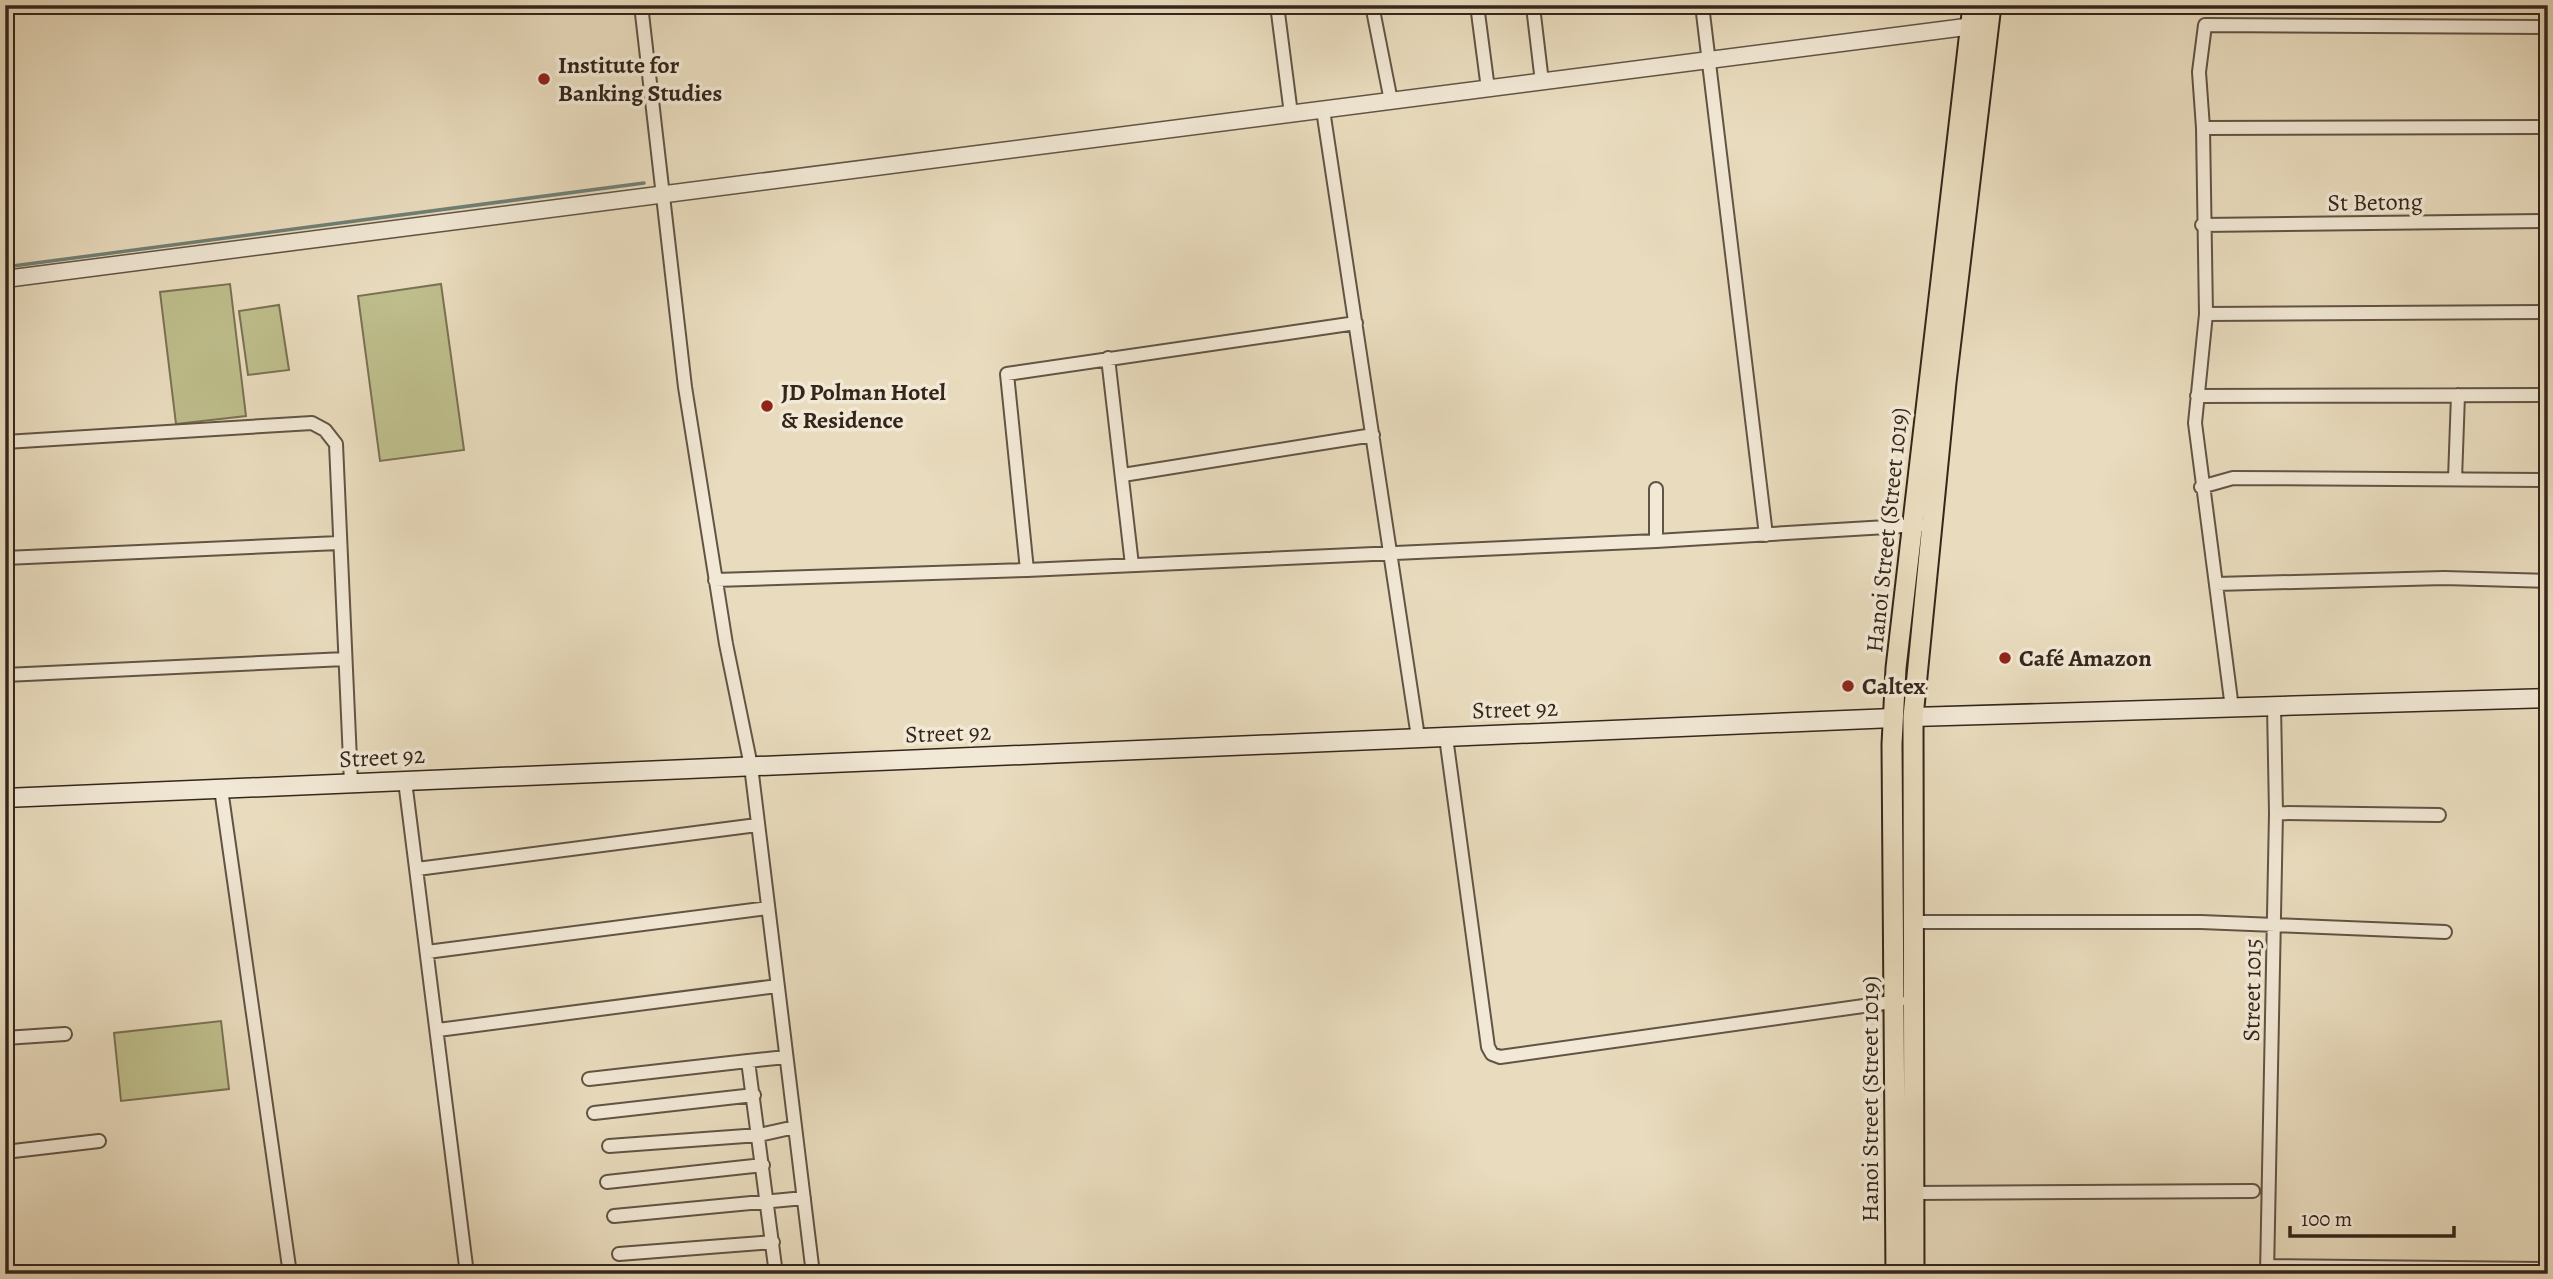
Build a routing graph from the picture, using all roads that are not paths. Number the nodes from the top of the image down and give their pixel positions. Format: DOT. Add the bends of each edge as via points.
graph roads {
  1 [pos="641,5"];
  2 [pos="1277,5"];
  3 [pos="1371,5"];
  4 [pos="1476,5"];
  5 [pos="1702,5"];
  6 [pos="1973,5"];
  7 [pos="1534,15"];
  8 [pos="1984,19"];
  9 [pos="2548,27"];
  10 [pos="1707,60"];
  11 [pos="1542,82"];
  12 [pos="1488,89"];
  13 [pos="1391,101"];
  14 [pos="1323,110"];
  15 [pos="1292,114"];
  16 [pos="2548,127"];
  17 [pos="2203,128"];
  18 [pos="665,195"];
  19 [pos="2548,220"];
  20 [pos="2202,225"];
  21 [pos="5,279"];
  22 [pos="2548,312"];
  23 [pos="2206,314"];
  24 [pos="1356,323"];
  25 [pos="1108,358"];
  26 [pos="2458,395"];
  27 [pos="2548,395"];
  28 [pos="2197,396"];
  29 [pos="1373,435"];
  30 [pos="5,442"];
  31 [pos="1123,475"];
  32 [pos="2455,479"];
  33 [pos="2548,480"];
  34 [pos="2201,487"];
  35 [pos="1656,489"];
  36 [pos="1921,524"];
  37 [pos="1766,535"];
  38 [pos="1657,541"];
  39 [pos="339,543"];
  40 [pos="1391,551"];
  41 [pos="5,558"];
  42 [pos="1132,565"];
  43 [pos="1027,570"];
  44 [pos="715,580"];
  45 [pos="2548,581"];
  46 [pos="2216,584"];
  47 [pos="345,659"];
  48 [pos="5,675"];
  49 [pos="2548,698"];
  50 [pos="2274,706"];
  51 [pos="2232,708"];
  52 [pos="1903,717"];
  53 [pos="1418,737"];
  54 [pos="1447,737"];
  55 [pos="751,766"];
  56 [pos="405,781"];
  57 [pos="351,783"];
  58 [pos="221,789"];
  59 [pos="5,798"];
  60 [pos="2276,813"];
  61 [pos="2440,815"];
  62 [pos="757,825"];
  63 [pos="416,869"];
  64 [pos="768,908"];
  65 [pos="1913,922"];
  66 [pos="2273,926"];
  67 [pos="2445,932"];
  68 [pos="427,952"];
  69 [pos="777,986"];
  70 [pos="1904,1001"];
  71 [pos="438,1030"];
  72 [pos="65,1034"];
  73 [pos="5,1038"];
  74 [pos="786,1057"];
  75 [pos="748,1061"];
  76 [pos="589,1079"];
  77 [pos="754,1095"];
  78 [pos="594,1113"];
  79 [pos="795,1127"];
  80 [pos="759,1135"];
  81 [pos="99,1141"];
  82 [pos="609,1146"];
  83 [pos="5,1152"];
  84 [pos="763,1165"];
  85 [pos="607,1182"];
  86 [pos="2253,1191"];
  87 [pos="1915,1193"];
  88 [pos="804,1198"];
  89 [pos="768,1202"];
  90 [pos="614,1216"];
  91 [pos="773,1242"];
  92 [pos="619,1254"];
  93 [pos="2548,1269"];
  94 [pos="2267,1270"];
  95 [pos="290,1274"];
  96 [pos="467,1274"];
  97 [pos="776,1274"];
  98 [pos="813,1274"];
  99 [pos="1896,1274"];
  100 [pos="1914,1274"];
  1 -- 18 [label="street"];
  2 -- 15 [label="street"];
  3 -- 13 [label="street"];
  4 -- 12 [label="street"];
  5 -- 10 [label="street"];
  6 -- 8 [label="main road, Hanoi Street (Street 1019)"];
  7 -- 11 [label="street"];
  8 -- 10 [label="street"];
  8 -- 36 [label="main road, Hanoi Street (Street 1019)"];
  9 -- 17 [label="street" via="2205,25 2199,72"];
  10 -- 11 [label="street"];
  10 -- 37 [label="street"];
  11 -- 12 [label="street"];
  12 -- 13 [label="street"];
  13 -- 14 [label="street"];
  14 -- 15 [label="street"];
  14 -- 24 [label="street"];
  15 -- 18 [label="street"];
  16 -- 17 [label="street"];
  17 -- 20 [label="street"];
  18 -- 21 [label="street"];
  18 -- 44 [label="street" via="685,387"];
  19 -- 20 [label="street, St Betong"];
  20 -- 23 [label="street"];
  22 -- 23 [label="street"];
  23 -- 28 [label="street"];
  24 -- 25 [label="street"];
  24 -- 29 [label="street"];
  25 -- 31 [label="street"];
  25 -- 43 [label="street" via="1007,374"];
  26 -- 27 [label="street"];
  26 -- 28 [label="street"];
  26 -- 32 [label="street"];
  28 -- 34 [label="street"];
  29 -- 31 [label="street"];
  29 -- 40 [label="street"];
  30 -- 39 [label="street" via="312,423 336,444"];
  31 -- 42 [label="street"];
  32 -- 33 [label="street"];
  32 -- 34 [label="street" via="2233,478"];
  34 -- 46 [label="street"];
  35 -- 38 [label="street"];
  36 -- 37 [label="street"];
  36 -- 52 [label="main road, Hanoi Street (Street 1019)"];
  37 -- 38 [label="street"];
  38 -- 40 [label="street"];
  39 -- 41 [label="street"];
  39 -- 47 [label="street"];
  40 -- 42 [label="street"];
  40 -- 53 [label="street"];
  42 -- 43 [label="street"];
  43 -- 44 [label="street"];
  44 -- 55 [label="street"];
  45 -- 46 [label="street" via="2444,578"];
  46 -- 51 [label="street"];
  47 -- 48 [label="street"];
  47 -- 57 [label="street"];
  49 -- 50 [label="main road, Street 92"];
  50 -- 51 [label="main road, Street 92"];
  50 -- 60 [label="street, Street 1015"];
  51 -- 52 [label="main road, Street 92"];
  52 -- 54 [label="main road, Street 92"];
  52 -- 65 [label="main road, Hanoi Street (Street 1019)"];
  52 -- 70 [label="main road, Hanoi Street (Street 1019)"];
  53 -- 54 [label="main road, Street 92"];
  53 -- 55 [label="main road, Street 92"];
  54 -- 70 [label="street" via="1492,1054 1500,1057"];
  55 -- 56 [label="main road, Street 92"];
  55 -- 62 [label="street"];
  56 -- 57 [label="main road, Street 92"];
  56 -- 63 [label="street"];
  57 -- 58 [label="main road, Street 92"];
  58 -- 59 [label="main road, Street 92"];
  58 -- 95 [label="street"];
  60 -- 61 [label="street"];
  60 -- 66 [label="street, Street 1015"];
  62 -- 63 [label="street"];
  62 -- 64 [label="street"];
  63 -- 68 [label="street"];
  64 -- 68 [label="street"];
  64 -- 69 [label="street"];
  65 -- 66 [label="street"];
  65 -- 70 [label="main road, Hanoi Street (Street 1019)"];
  66 -- 67 [label="street"];
  66 -- 94 [label="street, Street 1015"];
  68 -- 71 [label="street"];
  69 -- 71 [label="street"];
  69 -- 74 [label="street"];
  70 -- 87 [label="main road, Hanoi Street (Street 1019)"];
  70 -- 99 [label="main road, Hanoi Street (Street 1019)"];
  71 -- 96 [label="street"];
  72 -- 73 [label="street"];
  74 -- 75 [label="street"];
  74 -- 79 [label="street"];
  75 -- 76 [label="street"];
  75 -- 77 [label="street"];
  77 -- 78 [label="street"];
  77 -- 80 [label="street"];
  79 -- 80 [label="street"];
  79 -- 88 [label="street"];
  80 -- 82 [label="street"];
  80 -- 84 [label="street"];
  81 -- 83 [label="street"];
  84 -- 85 [label="street"];
  84 -- 89 [label="street"];
  86 -- 87 [label="street"];
  87 -- 100 [label="main road, Hanoi Street (Street 1019)"];
  88 -- 89 [label="street"];
  88 -- 98 [label="street"];
  89 -- 90 [label="street"];
  89 -- 91 [label="street"];
  91 -- 92 [label="street"];
  91 -- 97 [label="street"];
  93 -- 94 [label="street"];
}
